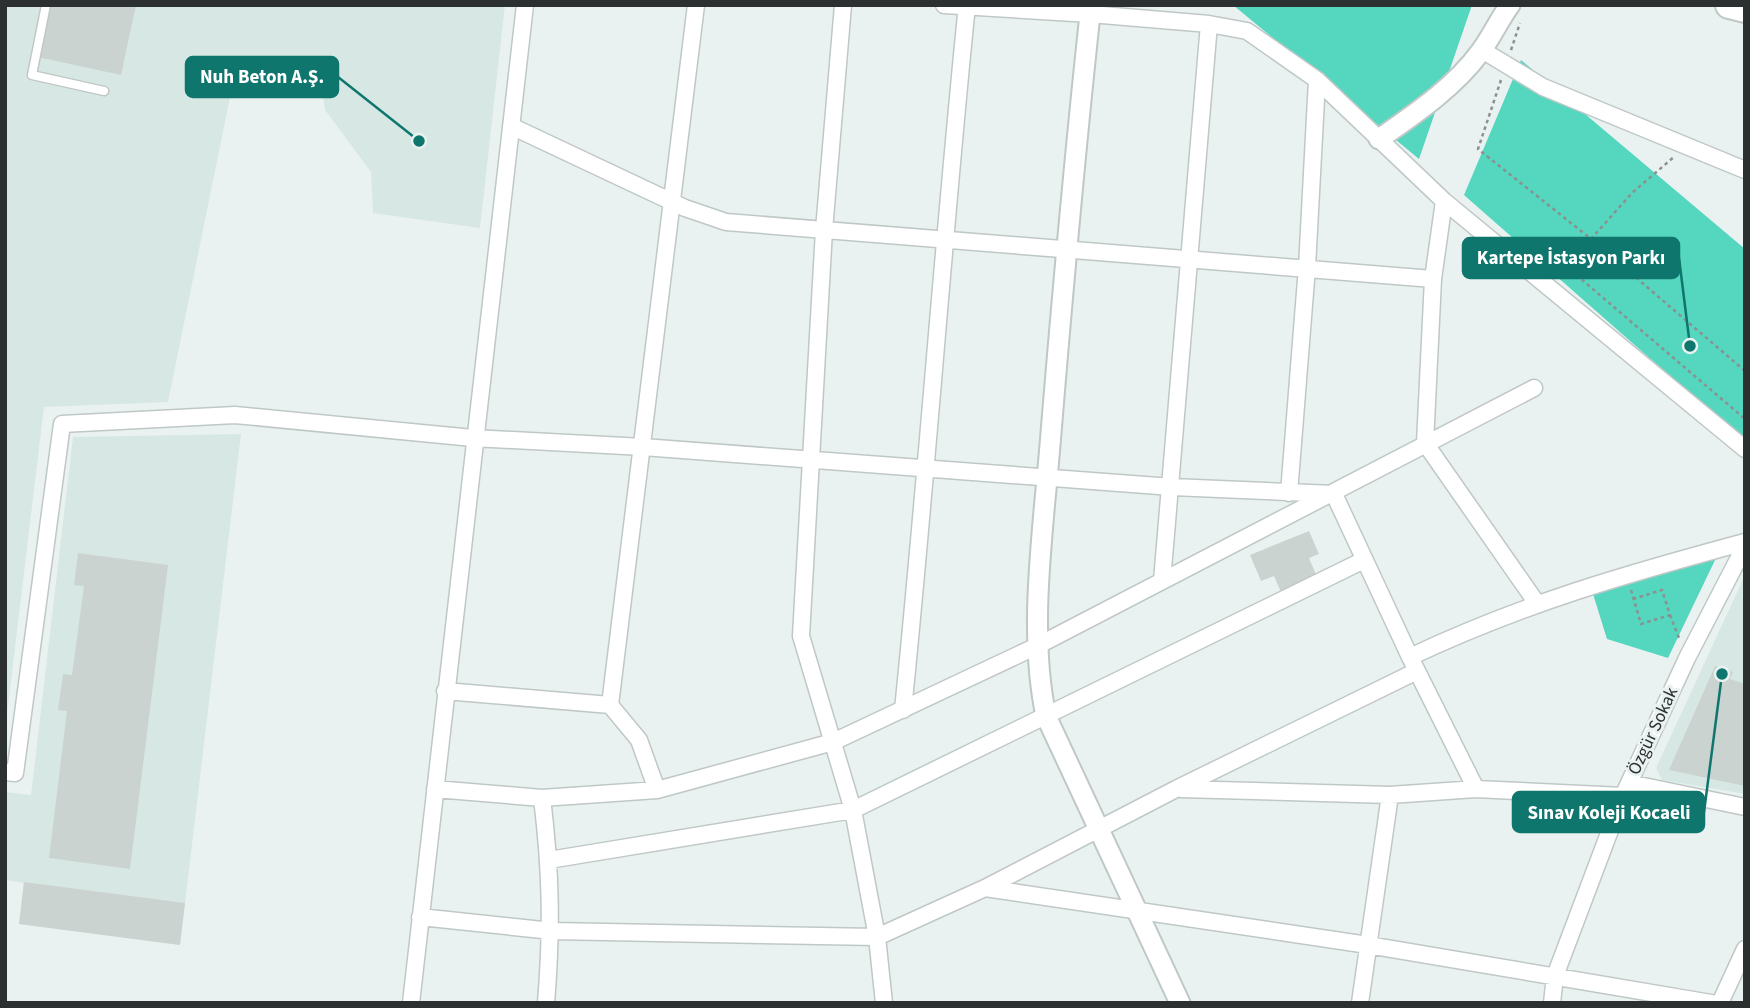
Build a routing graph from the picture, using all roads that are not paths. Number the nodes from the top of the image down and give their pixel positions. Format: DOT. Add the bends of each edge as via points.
graph roads {
  1 [pos="46,5"];
  2 [pos="525,5"];
  3 [pos="696,5"];
  4 [pos="843,5"];
  5 [pos="944,5"];
  6 [pos="1494,5"];
  7 [pos="1729,5"];
  8 [pos="967,6"];
  9 [pos="1091,9"];
  10 [pos="1745,9"];
  11 [pos="1516,11"];
  12 [pos="1209,24"];
  13 [pos="1494,26"];
  14 [pos="1482,50"];
  15 [pos="1317,80"];
  16 [pos="104,91"];
  17 [pos="511,126"];
  18 [pos="1379,139"];
  19 [pos="1744,169"];
  20 [pos="670,198"];
  21 [pos="1444,201"];
  22 [pos="824,230"];
  23 [pos="944,237"];
  24 [pos="1066,248"];
  25 [pos="1188,259"];
  26 [pos="1307,267"];
  27 [pos="1433,279"];
  28 [pos="1534,388"];
  29 [pos="473,438"];
  30 [pos="1425,443"];
  31 [pos="643,447"];
  32 [pos="1745,449"];
  33 [pos="810,459"];
  34 [pos="927,470"];
  35 [pos="1048,477"];
  36 [pos="1172,487"];
  37 [pos="1289,493"];
  38 [pos="1334,494"];
  39 [pos="1745,544"];
  40 [pos="1364,560"];
  41 [pos="1162,581"];
  42 [pos="1536,602"];
  43 [pos="1039,645"];
  44 [pos="1413,664"];
  45 [pos="445,691"];
  46 [pos="610,705"];
  47 [pos="903,710"];
  48 [pos="1046,716"];
  49 [pos="833,742"];
  50 [pos="5,772"];
  51 [pos="435,789"];
  52 [pos="1176,789"];
  53 [pos="1476,789"];
  54 [pos="657,790"];
  55 [pos="1626,790"];
  56 [pos="1390,795"];
  57 [pos="541,798"];
  58 [pos="1745,807"];
  59 [pos="853,810"];
  60 [pos="1097,829"];
  61 [pos="549,860"];
  62 [pos="985,888"];
  63 [pos="1135,912"];
  64 [pos="420,917"];
  65 [pos="552,931"];
  66 [pos="877,937"];
  67 [pos="1367,945"];
  68 [pos="1745,949"];
  69 [pos="1555,975"];
  70 [pos="411,1003"];
  71 [pos="546,1003"];
  72 [pos="884,1003"];
  73 [pos="1180,1003"];
  74 [pos="1360,1003"];
  75 [pos="1552,1003"];
  76 [pos="1712,1003"];
  77 [pos="1720,1003"];
  1 -- 16 [label="lane" via="32,75"];
  2 -- 17 [label="street"];
  3 -- 20 [label="street"];
  4 -- 22 [label="street"];
  5 -- 8 [label="street"];
  6 -- 13 [label="street"];
  7 -- 10 [label="highway"];
  8 -- 9 [label="street"];
  8 -- 23 [label="street"];
  9 -- 12 [label="street"];
  9 -- 24 [label="street"];
  11 -- 13 [label="street"];
  12 -- 15 [label="street" via="1256,34"];
  12 -- 25 [label="street"];
  13 -- 14 [label="street"];
  14 -- 18 [label="street" via="1420,111"];
  14 -- 19 [label="street" via="1543,87"];
  15 -- 18 [label="street"];
  15 -- 26 [label="street"];
  17 -- 20 [label="street"];
  17 -- 29 [label="street"];
  18 -- 21 [label="street"];
  20 -- 22 [label="street" via="726,222"];
  20 -- 31 [label="street"];
  21 -- 27 [label="street"];
  21 -- 32 [label="street"];
  22 -- 23 [label="street"];
  22 -- 33 [label="street"];
  23 -- 24 [label="street"];
  23 -- 34 [label="street"];
  24 -- 25 [label="street"];
  24 -- 35 [label="street"];
  25 -- 26 [label="street"];
  25 -- 36 [label="street"];
  26 -- 27 [label="street"];
  26 -- 37 [label="street"];
  27 -- 30 [label="street"];
  28 -- 30 [label="street"];
  29 -- 31 [label="street"];
  29 -- 45 [label="street"];
  29 -- 50 [label="street" via="235,415 62,424 15,773"];
  30 -- 38 [label="street"];
  30 -- 42 [label="street"];
  31 -- 33 [label="street"];
  31 -- 46 [label="street"];
  33 -- 34 [label="street"];
  33 -- 49 [label="street" via="801,636"];
  34 -- 35 [label="street"];
  34 -- 47 [label="street"];
  35 -- 36 [label="street"];
  35 -- 43 [label="street"];
  36 -- 37 [label="street"];
  36 -- 41 [label="street"];
  37 -- 38 [label="street"];
  38 -- 40 [label="street"];
  38 -- 41 [label="street"];
  39 -- 42 [label="street, Özgür Sokak"];
  39 -- 55 [label="street, Özgür Sokak"];
  40 -- 44 [label="street"];
  40 -- 48 [label="street"];
  41 -- 43 [label="street"];
  42 -- 44 [label="street, Özgür Sokak" via="1482,623"];
  43 -- 47 [label="street"];
  43 -- 48 [label="street" via="1039,681"];
  44 -- 52 [label="street, Özgür Sokak"];
  44 -- 53 [label="street"];
  45 -- 46 [label="street"];
  45 -- 51 [label="street"];
  46 -- 54 [label="street" via="639,740"];
  47 -- 49 [label="street"];
  48 -- 59 [label="street"];
  48 -- 60 [label="street"];
  49 -- 54 [label="street"];
  49 -- 59 [label="street"];
  51 -- 57 [label="street"];
  51 -- 64 [label="street"];
  52 -- 56 [label="street"];
  52 -- 60 [label="street, Özgür Sokak"];
  53 -- 55 [label="street"];
  53 -- 56 [label="street"];
  54 -- 57 [label="street"];
  55 -- 58 [label="street"];
  55 -- 69 [label="street, Özgür Sokak"];
  56 -- 67 [label="street"];
  57 -- 61 [label="street"];
  59 -- 61 [label="street"];
  59 -- 66 [label="street"];
  60 -- 62 [label="street, Özgür Sokak"];
  60 -- 63 [label="street"];
  61 -- 65 [label="street"];
  62 -- 63 [label="street"];
  62 -- 66 [label="street, Özgür Sokak"];
  63 -- 67 [label="street"];
  63 -- 73 [label="street"];
  64 -- 65 [label="street"];
  64 -- 70 [label="street"];
  65 -- 66 [label="street"];
  65 -- 71 [label="street"];
  66 -- 72 [label="street"];
  67 -- 69 [label="street"];
  67 -- 74 [label="street"];
  68 -- 77 [label="street"];
  69 -- 75 [label="street, Özgür Sokak"];
  69 -- 76 [label="street"];
}
